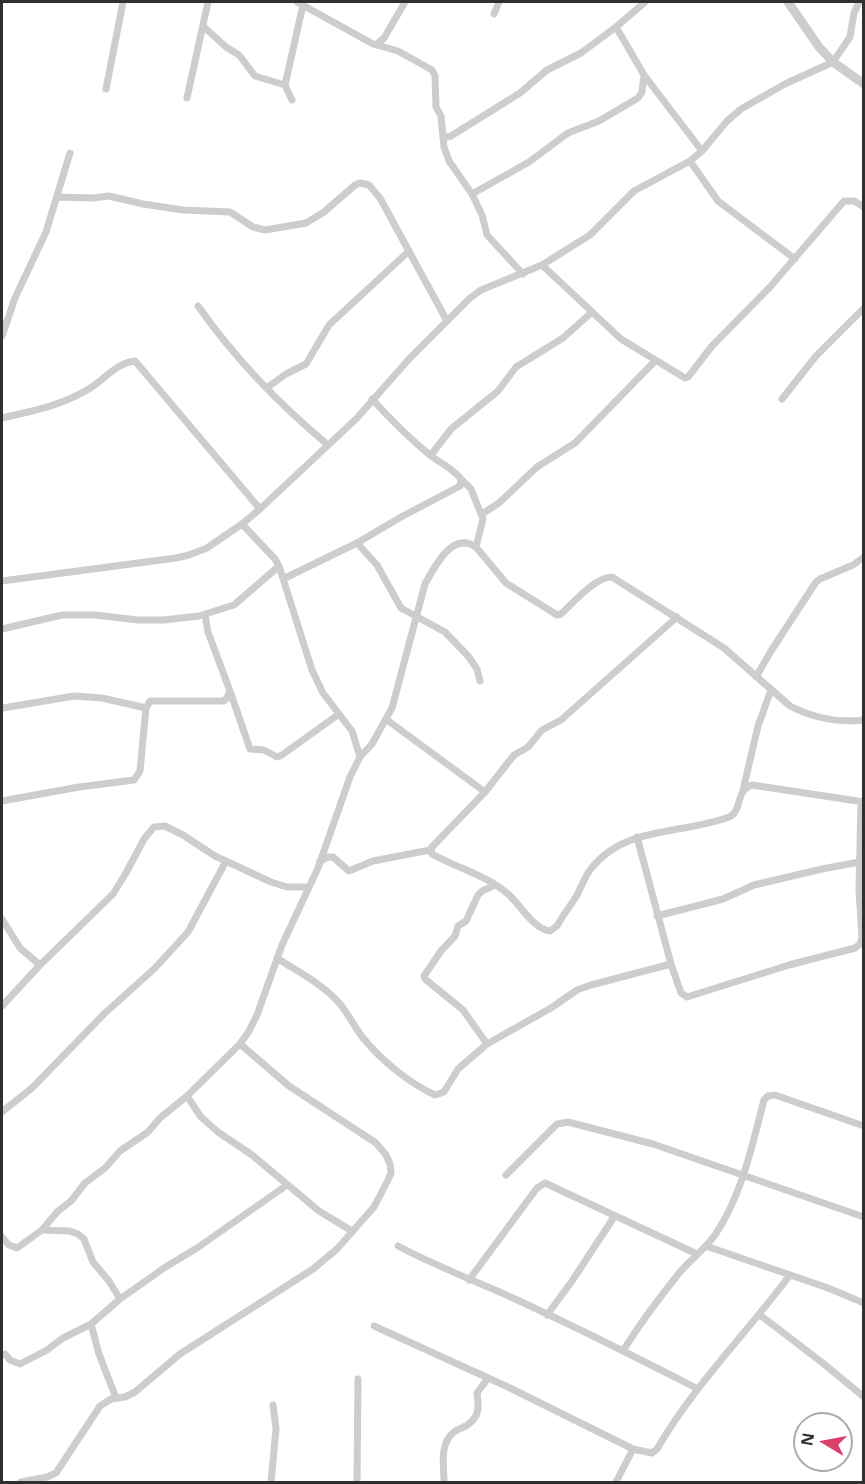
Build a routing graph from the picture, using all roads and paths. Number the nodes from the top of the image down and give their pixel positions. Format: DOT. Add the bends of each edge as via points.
graph roads {
  1 [pos="123,2"];
  2 [pos="208,2"];
  3 [pos="405,2"];
  4 [pos="499,2"];
  5 [pos="645,2"];
  6 [pos="788,2"];
  7 [pos="859,2"];
  8 [pos="300,3"];
  9 [pos="494,14"];
  10 [pos="204,27"];
  11 [pos="616,27"];
  12 [pos="377,44"];
  13 [pos="833,62"];
  14 [pos="644,75"];
  15 [pos="864,84"];
  16 [pos="285,85"];
  17 [pos="106,89"];
  18 [pos="187,98"];
  19 [pos="292,100"];
  20 [pos="443,138"];
  21 [pos="702,151"];
  22 [pos="70,153"];
  23 [pos="690,161"];
  24 [pos="472,194"];
  25 [pos="57,197"];
  26 [pos="864,207"];
  27 [pos="409,251"];
  28 [pos="795,259"];
  29 [pos="542,266"];
  30 [pos="523,274"];
  31 [pos="198,306"];
  32 [pos="864,308"];
  33 [pos="592,312"];
  34 [pos="447,321"];
  35 [pos="2,336"];
  36 [pos="655,361"];
  37 [pos="268,387"];
  38 [pos="372,399"];
  39 [pos="782,399"];
  40 [pos="2,418"];
  41 [pos="328,445"];
  42 [pos="431,455"];
  43 [pos="461,479"];
  44 [pos="260,509"];
  45 [pos="482,514"];
  46 [pos="242,524"];
  47 [pos="357,543"];
  48 [pos="476,547"];
  49 [pos="864,557"];
  50 [pos="279,566"];
  51 [pos="283,579"];
  52 [pos="2,581"];
  53 [pos="205,615"];
  54 [pos="416,615"];
  55 [pos="677,617"];
  56 [pos="2,629"];
  57 [pos="756,677"];
  58 [pos="480,681"];
  59 [pos="771,690"];
  60 [pos="230,691"];
  61 [pos="3,708"];
  62 [pos="146,708"];
  63 [pos="339,714"];
  64 [pos="387,720"];
  65 [pos="864,720"];
  66 [pos="360,757"];
  67 [pos="743,790"];
  68 [pos="485,792"];
  69 [pos="2,801"];
  70 [pos="862,802"];
  71 [pos="637,837"];
  72 [pos="430,850"];
  73 [pos="226,861"];
  74 [pos="321,861"];
  75 [pos="859,862"];
  76 [pos="495,885"];
  77 [pos="309,887"];
  78 [pos="657,916"];
  79 [pos="2,919"];
  80 [pos="277,958"];
  81 [pos="671,964"];
  82 [pos="40,965"];
  83 [pos="2,1006"];
  84 [pos="240,1044"];
  85 [pos="487,1044"];
  86 [pos="187,1096"];
  87 [pos="2,1112"];
  88 [pos="864,1126"];
  89 [pos="744,1174"];
  90 [pos="506,1175"];
  91 [pos="287,1185"];
  92 [pos="614,1217"];
  93 [pos="864,1217"];
  94 [pos="42,1230"];
  95 [pos="352,1231"];
  96 [pos="2,1237"];
  97 [pos="398,1246"];
  98 [pos="706,1246"];
  99 [pos="697,1254"];
  100 [pos="790,1275"];
  101 [pos="469,1280"];
  102 [pos="120,1299"];
  103 [pos="864,1303"];
  104 [pos="547,1315"];
  105 [pos="760,1315"];
  106 [pos="91,1324"];
  107 [pos="374,1326"];
  108 [pos="623,1351"];
  109 [pos="2,1355"];
  110 [pos="358,1378"];
  111 [pos="488,1378"];
  112 [pos="696,1388"];
  113 [pos="864,1397"];
  114 [pos="116,1398"];
  115 [pos="273,1406"];
  116 [pos="633,1449"];
  117 [pos="21,1482"];
  118 [pos="271,1482"];
  119 [pos="357,1482"];
  120 [pos="444,1482"];
  121 [pos="615,1482"];
  1 -- 17 [label="street"];
  2 -- 10 [label="street"];
  3 -- 12 [label="street"];
  4 -- 9 [label="street"];
  5 -- 11 [label="street"];
  6 -- 13 [label="street"];
  7 -- 13 [label="street" via="850,37"];
  8 -- 12 [label="street"];
  8 -- 16 [label="street"];
  10 -- 16 [label="street" via="239,55 255,76"];
  10 -- 18 [label="street"];
  11 -- 14 [label="street"];
  11 -- 20 [label="street" via="581,53 547,70 520,93"];
  12 -- 20 [label="street" via="432,70"];
  13 -- 15 [label="street"];
  13 -- 21 [label="street" via="741,110"];
  14 -- 21 [label="street"];
  14 -- 24 [label="street" via="638,98 568,134 529,162"];
  16 -- 19 [label="street"];
  20 -- 24 [label="street" via="449,161"];
  21 -- 23 [label="street"];
  22 -- 25 [label="street"];
  23 -- 28 [label="street" via="718,201"];
  23 -- 29 [label="street" via="634,191 590,235"];
  24 -- 30 [label="street" via="487,235"];
  25 -- 27 [label="street" via="109,196 183,210 230,212 265,230 306,223 355,185 365,183 380,198"];
  25 -- 35 [label="street"];
  26 -- 28 [label="street" via="844,201"];
  27 -- 34 [label="street"];
  27 -- 37 [label="street" via="329,325 306,364"];
  28 -- 36 [label="street" via="712,346 688,377 681,377"];
  29 -- 30 [label="street"];
  29 -- 33 [label="street"];
  30 -- 34 [label="street" via="481,290"];
  31 -- 37 [label="street" via="221,338"];
  32 -- 39 [label="street" via="816,356"];
  33 -- 36 [label="street" via="621,339"];
  33 -- 42 [label="street" via="563,338 516,367 498,391 451,429"];
  34 -- 38 [label="street"];
  36 -- 45 [label="street" via="580,438 537,467"];
  37 -- 41 [label="street"];
  38 -- 41 [label="street"];
  38 -- 42 [label="street"];
  40 -- 44 [label="street" via="61,404 135,361"];
  41 -- 44 [label="street"];
  42 -- 43 [label="street"];
  43 -- 45 [label="street" via="471,489"];
  43 -- 47 [label="street" via="459,488"];
  44 -- 46 [label="street"];
  45 -- 48 [label="street" via="483,527"];
  46 -- 50 [label="street"];
  46 -- 52 [label="street" via="207,548 189,555"];
  47 -- 51 [label="street"];
  47 -- 54 [label="street" via="377,565 401,608"];
  48 -- 54 [label="street" via="456,543 435,566"];
  48 -- 55 [label="street" via="506,584 556,615 586,591 612,577"];
  49 -- 57 [label="street" via="816,582"];
  50 -- 51 [label="street"];
  50 -- 53 [label="street" via="234,605"];
  51 -- 63 [label="street" via="312,670"];
  53 -- 56 [label="street" via="164,621 62,615"];
  53 -- 60 [label="street"];
  54 -- 58 [label="street" via="458,644 477,669"];
  54 -- 64 [label="street"];
  55 -- 57 [label="street" via="724,648"];
  55 -- 68 [label="street" via="561,720 514,755"];
  57 -- 59 [label="street"];
  59 -- 65 [label="street" via="801,711 831,720"];
  59 -- 67 [label="street"];
  60 -- 62 [label="street" via="224,701 150,701"];
  60 -- 63 [label="street" via="250,748 277,757"];
  61 -- 62 [label="street" via="74,696"];
  62 -- 69 [label="street" via="140,771 134,780"];
  63 -- 66 [label="street" via="356,739"];
  64 -- 66 [label="street"];
  64 -- 68 [label="street"];
  66 -- 74 [label="street"];
  67 -- 70 [label="street" via="752,785"];
  67 -- 71 [label="street" via="736,811 729,817"];
  68 -- 72 [label="street"];
  70 -- 75 [label="street"];
  71 -- 76 [label="street" via="614,849 590,870 557,926 550,931"];
  71 -- 78 [label="street"];
  72 -- 74 [label="street" via="373,861 349,871 333,857"];
  72 -- 76 [label="street"];
  73 -- 77 [label="street" via="279,885"];
  73 -- 82 [label="street" via="165,826 154,827 113,894"];
  73 -- 87 [label="street" via="188,932 32,1088"];
  74 -- 77 [label="street"];
  75 -- 78 [label="street" via="754,885 723,899"];
  75 -- 81 [label="street" via="862,937 855,948 687,997 681,993"];
  76 -- 85 [label="street" via="478,895 468,919 458,927 424,976 463,1010"];
  77 -- 80 [label="street"];
  78 -- 81 [label="street"];
  79 -- 82 [label="street" via="20,948"];
  80 -- 84 [label="street" via="257,1015"];
  80 -- 85 [label="street" via="326,990 374,1050 410,1081 435,1095 444,1092 458,1069"];
  81 -- 85 [label="street" via="583,987"];
  82 -- 83 [label="street"];
  84 -- 86 [label="street"];
  84 -- 95 [label="street" via="289,1086 361,1131 386,1155 391,1173 388,1180 374,1207"];
  86 -- 91 [label="street" via="209,1124"];
  86 -- 94 [label="street" via="85,1183"];
  88 -- 89 [label="street" via="771,1095 764,1100"];
  89 -- 90 [label="street" via="605,1130 562,1122"];
  89 -- 93 [label="street"];
  89 -- 98 [label="street" via="720,1227"];
  91 -- 95 [label="street"];
  91 -- 102 [label="street"];
  92 -- 99 [label="street"];
  92 -- 101 [label="street" via="548,1183 542,1184"];
  92 -- 104 [label="street"];
  94 -- 96 [label="street" via="17,1248"];
  94 -- 102 [label="street" via="70,1231 84,1239 93,1262"];
  95 -- 114 [label="street" via="313,1269 180,1354 135,1392"];
  97 -- 101 [label="street"];
  98 -- 99 [label="street"];
  98 -- 100 [label="street"];
  99 -- 108 [label="street"];
  100 -- 103 [label="street"];
  100 -- 105 [label="street"];
  101 -- 104 [label="street"];
  102 -- 106 [label="street"];
  104 -- 108 [label="street"];
  105 -- 112 [label="street"];
  105 -- 113 [label="street"];
  106 -- 109 [label="street" via="22,1364"];
  106 -- 114 [label="street"];
  107 -- 111 [label="street"];
  108 -- 112 [label="street"];
  110 -- 119 [label="street"];
  111 -- 116 [label="street"];
  111 -- 120 [label="street" via="477,1393 480,1406 476,1417 455,1430 446,1443"];
  112 -- 116 [label="street" via="654,1451"];
  114 -- 117 [label="street" via="95,1411 56,1473"];
  115 -- 118 [label="street" via="276,1429"];
  116 -- 121 [label="street"];
}
